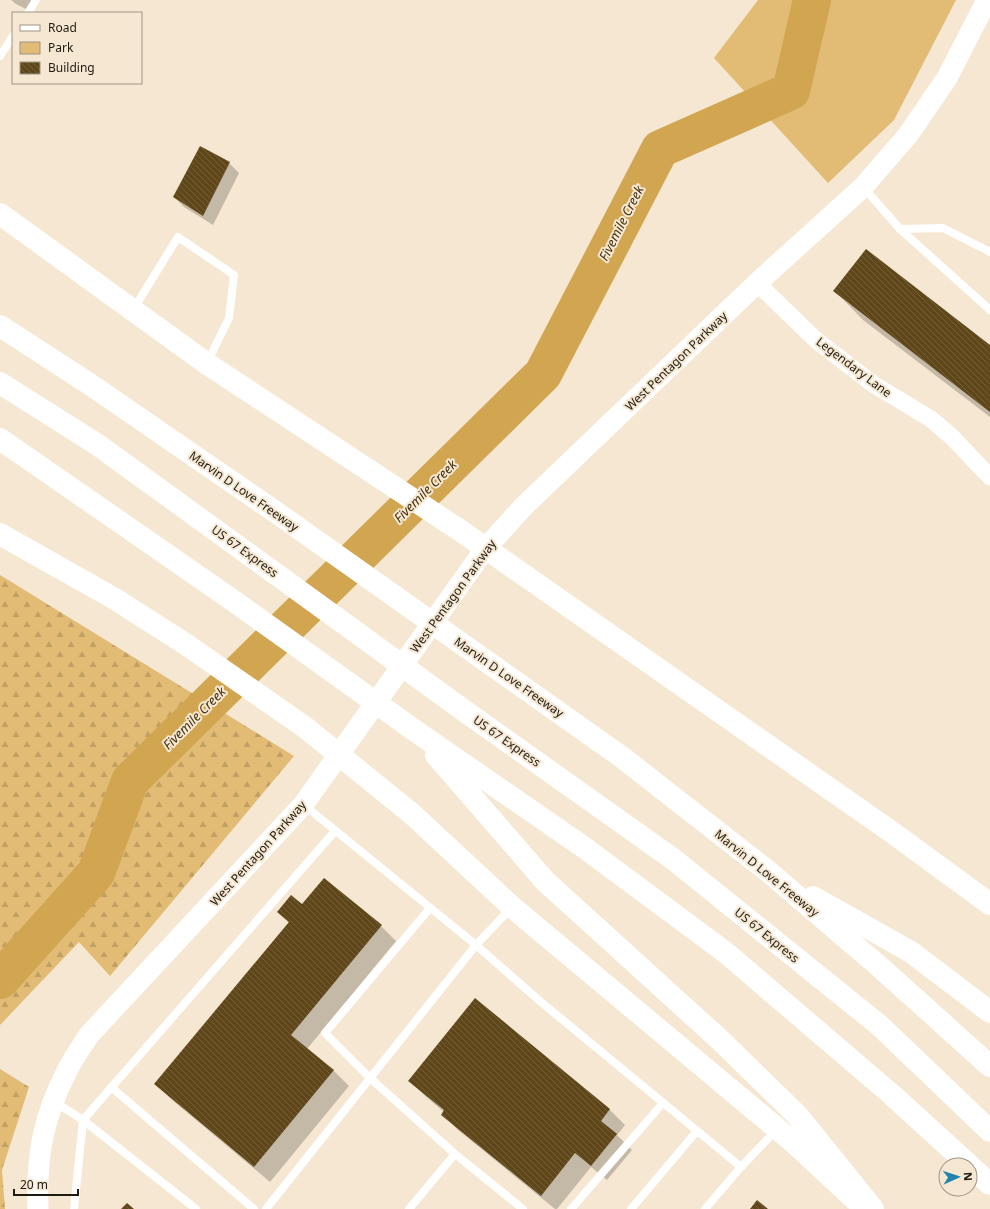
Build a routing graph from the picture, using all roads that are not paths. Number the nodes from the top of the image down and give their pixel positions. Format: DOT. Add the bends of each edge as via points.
graph roads {
  1 [pos="36,0"];
  2 [pos="988,1"];
  3 [pos="29,12"];
  4 [pos="12,38"];
  5 [pos="0,56"];
  6 [pos="863,188"];
  7 [pos="0,214"];
  8 [pos="900,229"];
  9 [pos="990,252"];
  10 [pos="757,283"];
  11 [pos="990,310"];
  12 [pos="133,311"];
  13 [pos="0,326"];
  14 [pos="206,363"];
  15 [pos="0,383"];
  16 [pos="0,439"];
  17 [pos="990,477"];
  18 [pos="0,534"];
  19 [pos="485,549"];
  20 [pos="414,730"];
  21 [pos="340,754"];
  22 [pos="303,805"];
  23 [pos="336,831"];
  24 [pos="769,872"];
  25 [pos="990,904"];
  26 [pos="512,907"];
  27 [pos="430,908"];
  28 [pos="476,945"];
  29 [pos="990,1012"];
  30 [pos="990,1066"];
  31 [pos="370,1078"];
  32 [pos="111,1087"];
  33 [pos="53,1100"];
  34 [pos="663,1103"];
  35 [pos="83,1120"];
  36 [pos="777,1129"];
  37 [pos="697,1131"];
  38 [pos="990,1132"];
  39 [pos="455,1154"];
  40 [pos="960,1157"];
  41 [pos="741,1167"];
  42 [pos="978,1173"];
  43 [pos="990,1184"];
  44 [pos="38,1209"];
  45 [pos="74,1209"];
  46 [pos="196,1209"];
  47 [pos="254,1209"];
  48 [pos="266,1209"];
  49 [pos="409,1209"];
  50 [pos="523,1209"];
  51 [pos="571,1209"];
  52 [pos="631,1209"];
  53 [pos="705,1209"];
  54 [pos="866,1209"];
  55 [pos="873,1209"];
  1 -- 3 [label="lane"];
  2 -- 6 [label="street, West Pentagon Parkway" via="947,78 908,135"];
  4 -- 5 [label="lane"];
  6 -- 8 [label="lane"];
  6 -- 10 [label="street, West Pentagon Parkway"];
  7 -- 12 [label="main road"];
  8 -- 9 [label="lane" via="943,228"];
  8 -- 11 [label="lane"];
  10 -- 17 [label="street, Legendary Lane" via="816,340 873,384 931,419"];
  10 -- 19 [label="street, West Pentagon Parkway" via="524,506"];
  12 -- 14 [label="main road"];
  12 -- 14 [label="lane" via="178,237 234,275 229,318"];
  13 -- 24 [label="main road, Marvin D Love Freeway" via="91,385 277,513 623,758"];
  14 -- 19 [label="main road"];
  15 -- 38 [label="main road, US 67 Express" via="98,445 673,859 879,1025"];
  16 -- 20 [label="main road"];
  18 -- 21 [label="main road" via="116,600 187,645"];
  19 -- 21 [label="street, West Pentagon Parkway"];
  19 -- 25 [label="main road" via="893,833"];
  20 -- 40 [label="main road" via="582,846 725,952 891,1094"];
  20 -- 55 [label="main road" via="545,881 719,1039 798,1116"];
  21 -- 22 [label="street, West Pentagon Parkway"];
  21 -- 26 [label="main road" via="412,814"];
  22 -- 23 [label="lane"];
  22 -- 33 [label="street, West Pentagon Parkway" via="89,1035 68,1068"];
  23 -- 27 [label="lane"];
  23 -- 32 [label="lane"];
  24 -- 29 [label="main road" via="911,952"];
  24 -- 30 [label="main road, Marvin D Love Freeway"];
  26 -- 28 [label="lane"];
  26 -- 36 [label="main road"];
  27 -- 28 [label="lane"];
  27 -- 31 [label="lane" via="325,1033"];
  28 -- 31 [label="lane"];
  28 -- 34 [label="lane"];
  31 -- 39 [label="lane"];
  31 -- 48 [label="lane"];
  32 -- 35 [label="lane"];
  32 -- 47 [label="lane"];
  33 -- 35 [label="lane"];
  33 -- 44 [label="street, West Pentagon Parkway" via="43,1132 38,1170"];
  34 -- 37 [label="lane"];
  34 -- 51 [label="lane"];
  35 -- 45 [label="lane"];
  35 -- 46 [label="lane"];
  36 -- 41 [label="lane"];
  36 -- 54 [label="main road"];
  37 -- 41 [label="lane"];
  37 -- 52 [label="lane"];
  39 -- 49 [label="lane"];
  39 -- 50 [label="lane"];
  41 -- 53 [label="lane"];
  42 -- 43 [label="main road"];
}
